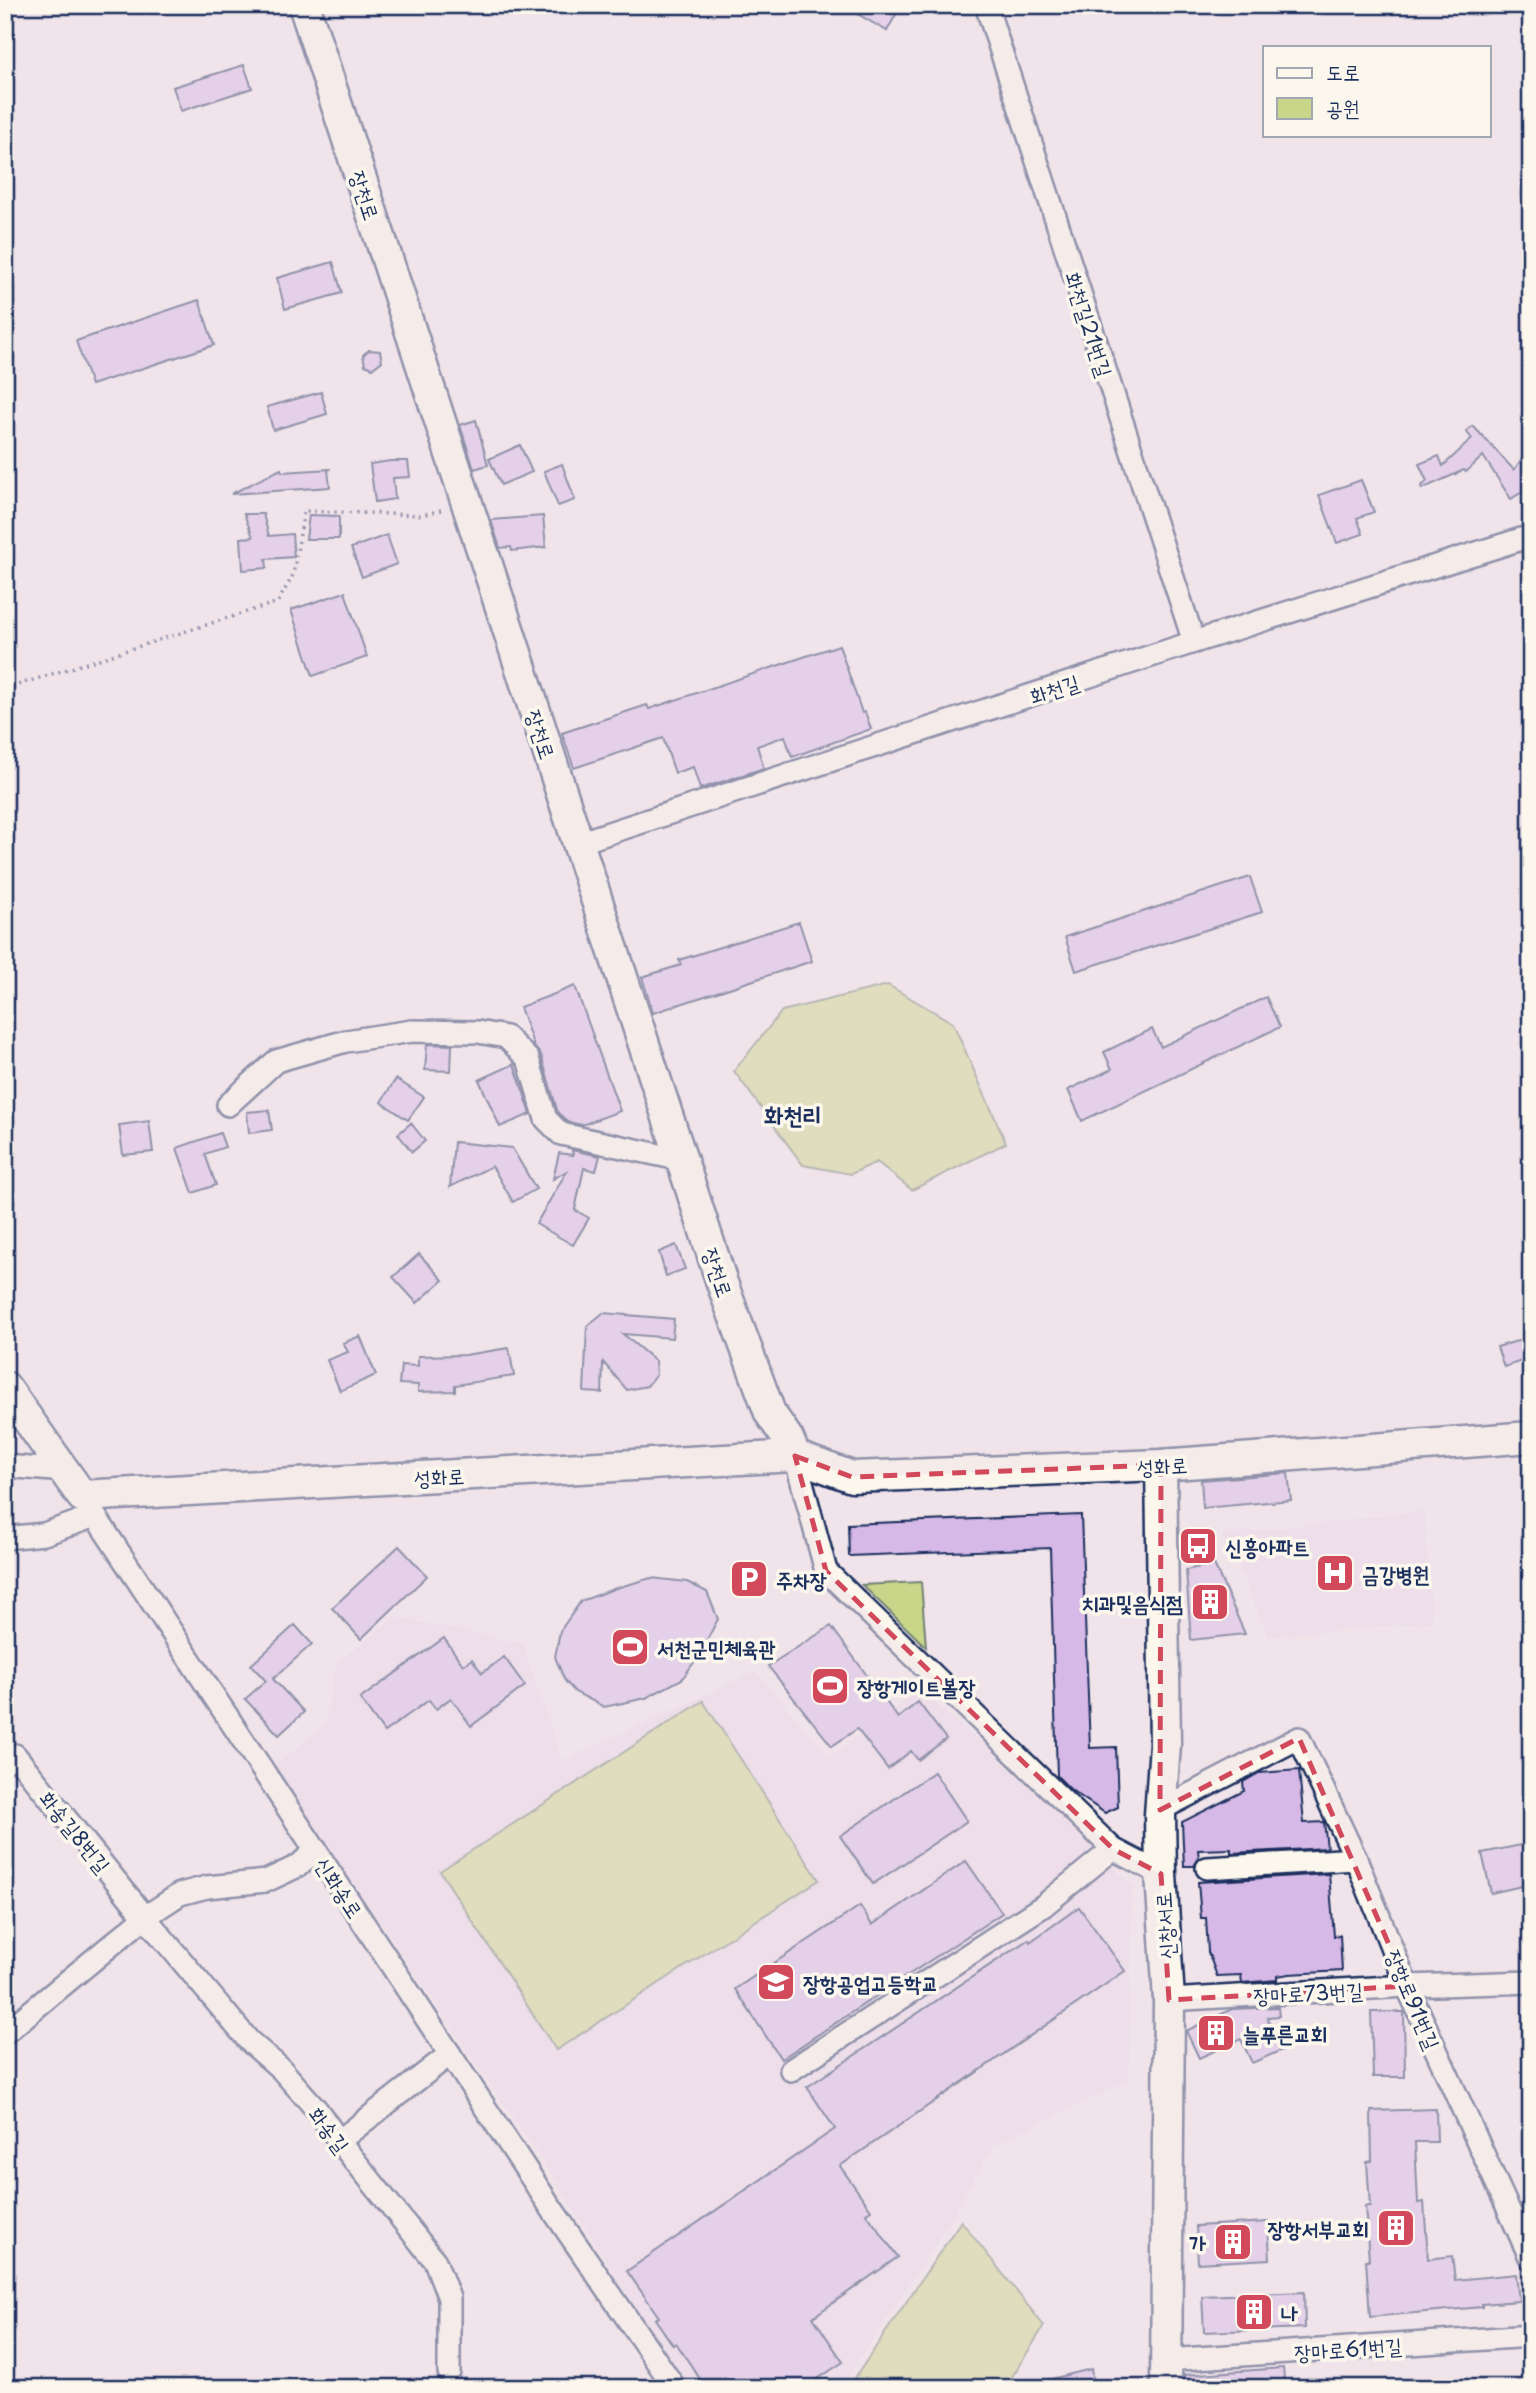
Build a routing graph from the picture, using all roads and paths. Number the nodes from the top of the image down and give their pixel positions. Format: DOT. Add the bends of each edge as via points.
graph roads {
  1 [pos="304,5"];
  2 [pos="986,5"];
  3 [pos="466,504"];
  4 [pos="1531,536"];
  5 [pos="1194,642"];
  6 [pos="5,689"];
  7 [pos="578,843"];
  8 [pos="228,1105"];
  9 [pos="682,1160"];
  10 [pos="5,1387"];
  11 [pos="1531,1437"];
  12 [pos="795,1456"];
  13 [pos="1161,1465"];
  14 [pos="5,1466"];
  15 [pos="65,1471"];
  16 [pos="89,1506"];
  17 [pos="5,1538"];
  18 [pos="5,1762"];
  19 [pos="1160,1810"];
  20 [pos="1113,1849"];
  21 [pos="316,1850"];
  22 [pos="1356,1858"];
  23 [pos="1207,1868"];
  24 [pos="1161,1874"];
  25 [pos="145,1917"];
  26 [pos="1531,1982"];
  27 [pos="1407,1986"];
  28 [pos="1169,2000"];
  29 [pos="5,2033"];
  30 [pos="450,2054"];
  31 [pos="791,2070"];
  32 [pos="339,2141"];
  33 [pos="1531,2259"];
  34 [pos="1531,2336"];
  35 [pos="449,2372"];
  36 [pos="1166,2374"];
  37 [pos="675,2388"];
  1 -- 3 [label="main road, 장천로"];
  2 -- 5 [label="street, 화천길21번길"];
  3 -- 6 [label="path" via="422,515 304,511 293,575 278,602"];
  3 -- 7 [label="main road, 장천로"];
  4 -- 5 [label="street, 화천길"];
  5 -- 7 [label="street, 화천길"];
  7 -- 9 [label="main road, 장천로"];
  8 -- 9 [label="street" via="276,1062 334,1044 412,1031 478,1032 506,1037 528,1059 546,1119 561,1134"];
  9 -- 12 [label="main road, 장천로" via="770,1413"];
  10 -- 15 [label="main road, 신화송로"];
  11 -- 13 [label="main road, 성화로"];
  12 -- 13 [label="main road, 성화로" via="852,1477"];
  12 -- 16 [label="main road, 성화로"];
  12 -- 20 [label="street" via="826,1571"];
  13 -- 19 [label="main road, 신창서로" via="1165,1744"];
  14 -- 15 [label="street"];
  15 -- 16 [label="main road, 신화송로"];
  16 -- 17 [label="street" via="44,1534"];
  16 -- 21 [label="street, 신화송로"];
  18 -- 25 [label="street, 화송길8번길" via="15,1755"];
  19 -- 22 [label="street, 장항로91번길" via="1299,1738"];
  19 -- 24 [label="main road, 신창서로"];
  20 -- 24 [label="street"];
  20 -- 31 [label="street" via="1043,1906"];
  21 -- 25 [label="street" via="298,1866 266,1881 180,1894"];
  21 -- 30 [label="street, 신화송로"];
  22 -- 23 [label="street"];
  22 -- 27 [label="street, 장항로91번길"];
  24 -- 28 [label="main road, 신창서로"];
  25 -- 29 [label="street"];
  25 -- 32 [label="street, 화송길" via="249,2040 317,2110"];
  26 -- 27 [label="street, 장마로73번길"];
  27 -- 28 [label="street, 장마로73번길"];
  27 -- 33 [label="street, 장항로91번길"];
  28 -- 36 [label="main road, 신창서로"];
  30 -- 32 [label="street"];
  30 -- 37 [label="street, 신화송로"];
  32 -- 35 [label="street, 화송길" via="435,2261 449,2298"];
  34 -- 36 [label="street, 장마로61번길"];
}
